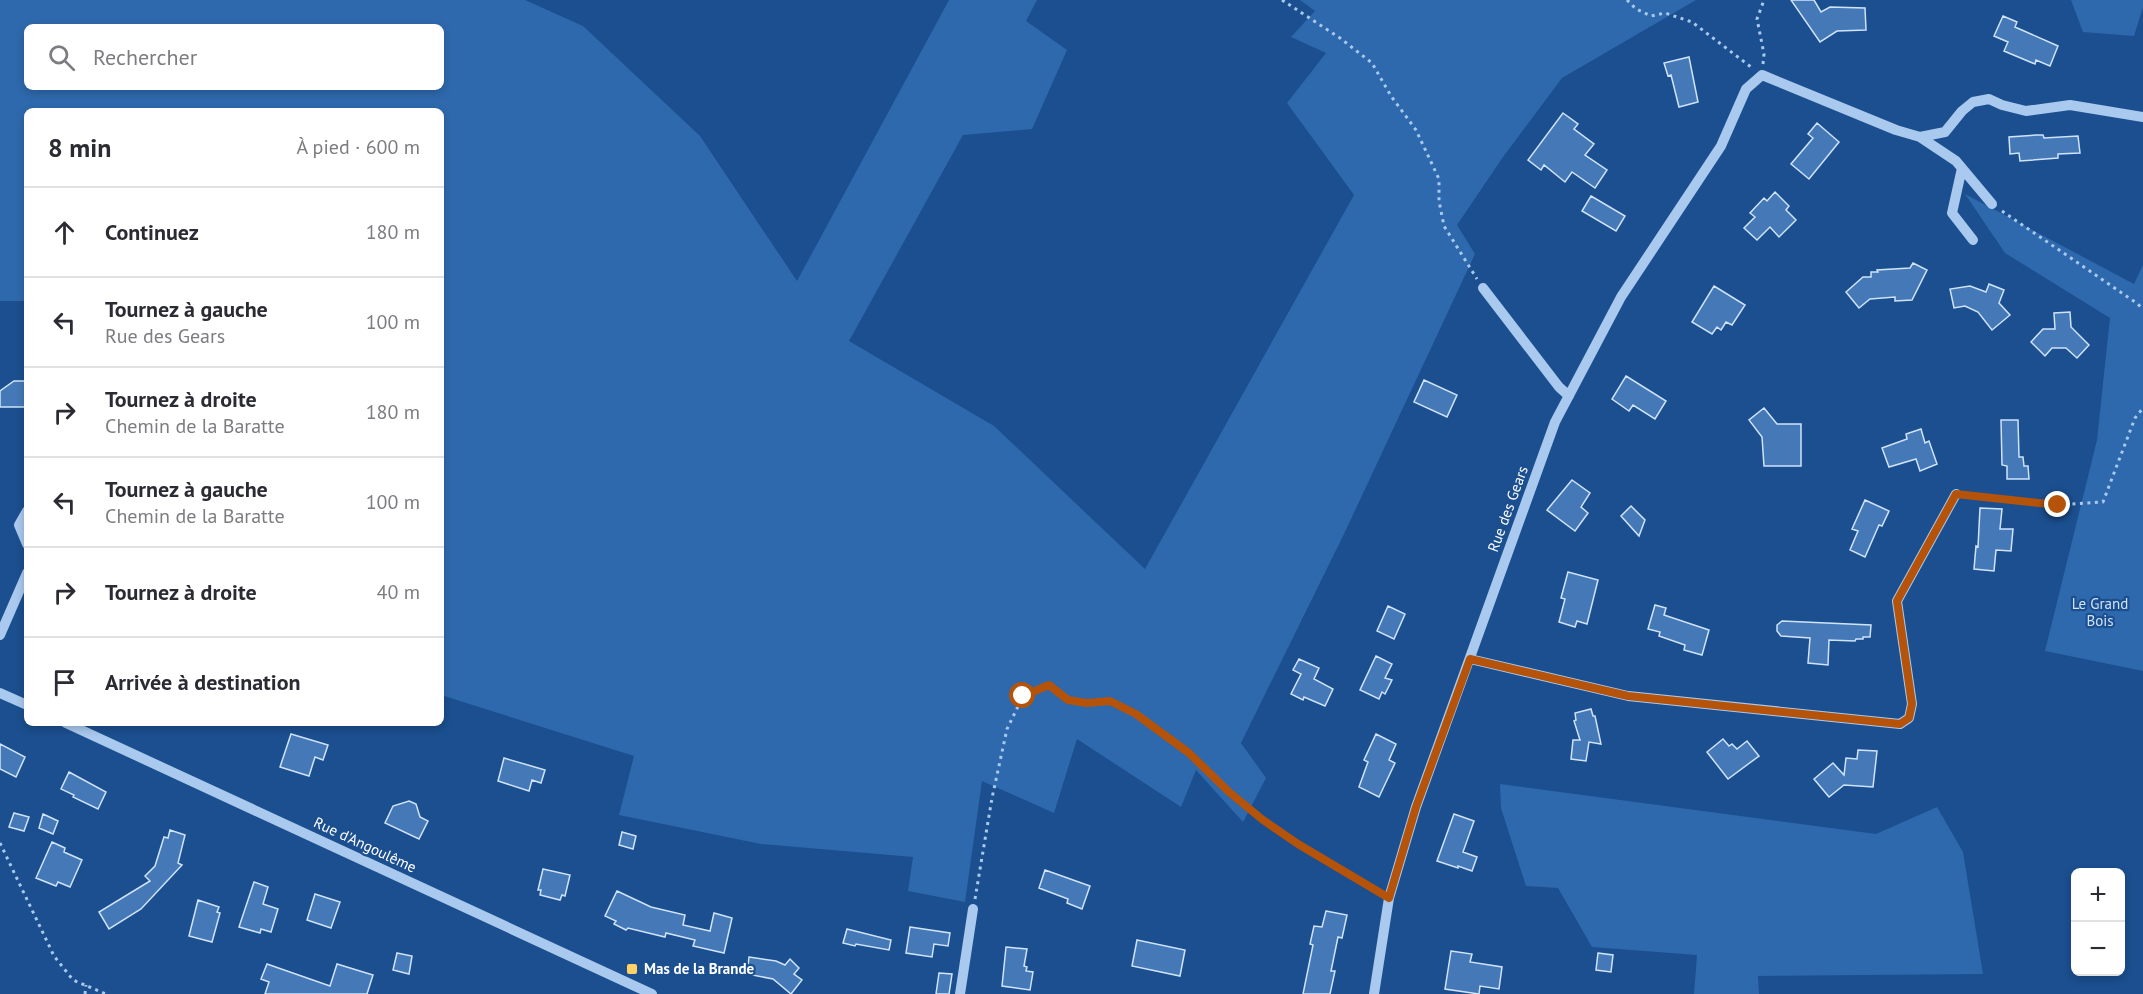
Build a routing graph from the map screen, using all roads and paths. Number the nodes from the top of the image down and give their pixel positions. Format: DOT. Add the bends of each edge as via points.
graph roads {
  1 [pos="1282,0"];
  2 [pos="1627,0"];
  3 [pos="1764,0"];
  4 [pos="1762,75"];
  5 [pos="2143,117"];
  6 [pos="1920,137"];
  7 [pos="1962,168"];
  8 [pos="1992,204"];
  9 [pos="1973,240"];
  10 [pos="1483,288"];
  11 [pos="2143,310"];
  12 [pos="1569,396"];
  13 [pos="2143,408"];
  14 [pos="1956,494"];
  15 [pos="24,516"];
  16 [pos="24,537"];
  17 [pos="24,580"];
  18 [pos="0,635"];
  19 [pos="1470,659"];
  20 [pos="0,693"];
  21 [pos="24,704"];
  22 [pos="72,726"];
  23 [pos="0,843"];
  24 [pos="1389,898"];
  25 [pos="973,909"];
  26 [pos="86,985"];
  27 [pos="85,994"];
  28 [pos="106,994"];
  29 [pos="652,994"];
  30 [pos="960,994"];
  31 [pos="1374,994"];
  1 -- 10 [label="path" via="1372,63 1416,130 1439,179 1444,226"];
  2 -- 4 [label="path" via="1651,16 1665,13 1692,22"];
  3 -- 4 [label="path" via="1757,19 1764,54"];
  4 -- 6 [label="street"];
  4 -- 12 [label="street, Rue des Gears" via="1746,89 1721,146 1621,297"];
  5 -- 6 [label="street" via="2070,105 2026,111 1989,99 1973,102 1945,132"];
  6 -- 7 [label="street"];
  7 -- 8 [label="street"];
  7 -- 9 [label="street" via="1952,213"];
  8 -- 11 [label="path"];
  10 -- 12 [label="street"];
  12 -- 19 [label="street, Rue des Gears" via="1555,422"];
  13 -- 14 [label="path" via="2135,418 2103,502 2058,505"];
  14 -- 19 [label="street" via="1897,601 1912,704 1909,718 1900,724 1628,696"];
  15 -- 16 [label="street" via="19,525"];
  17 -- 18 [label="street"];
  19 -- 24 [label="street, Rue des Gears" via="1416,807"];
  20 -- 21 [label="street"];
  22 -- 29 [label="street, Rue d'Angoulême"];
  23 -- 26 [label="path" via="54,956 73,980"];
  24 -- 25 [label="path" via="1263,820 1189,753 1136,714 1110,701 1068,700 1049,685 1023,696 1007,729"];
  24 -- 31 [label="street, Rue des Gears"];
  25 -- 30 [label="street"];
  26 -- 27 [label="path"];
  26 -- 28 [label="path"];
}
